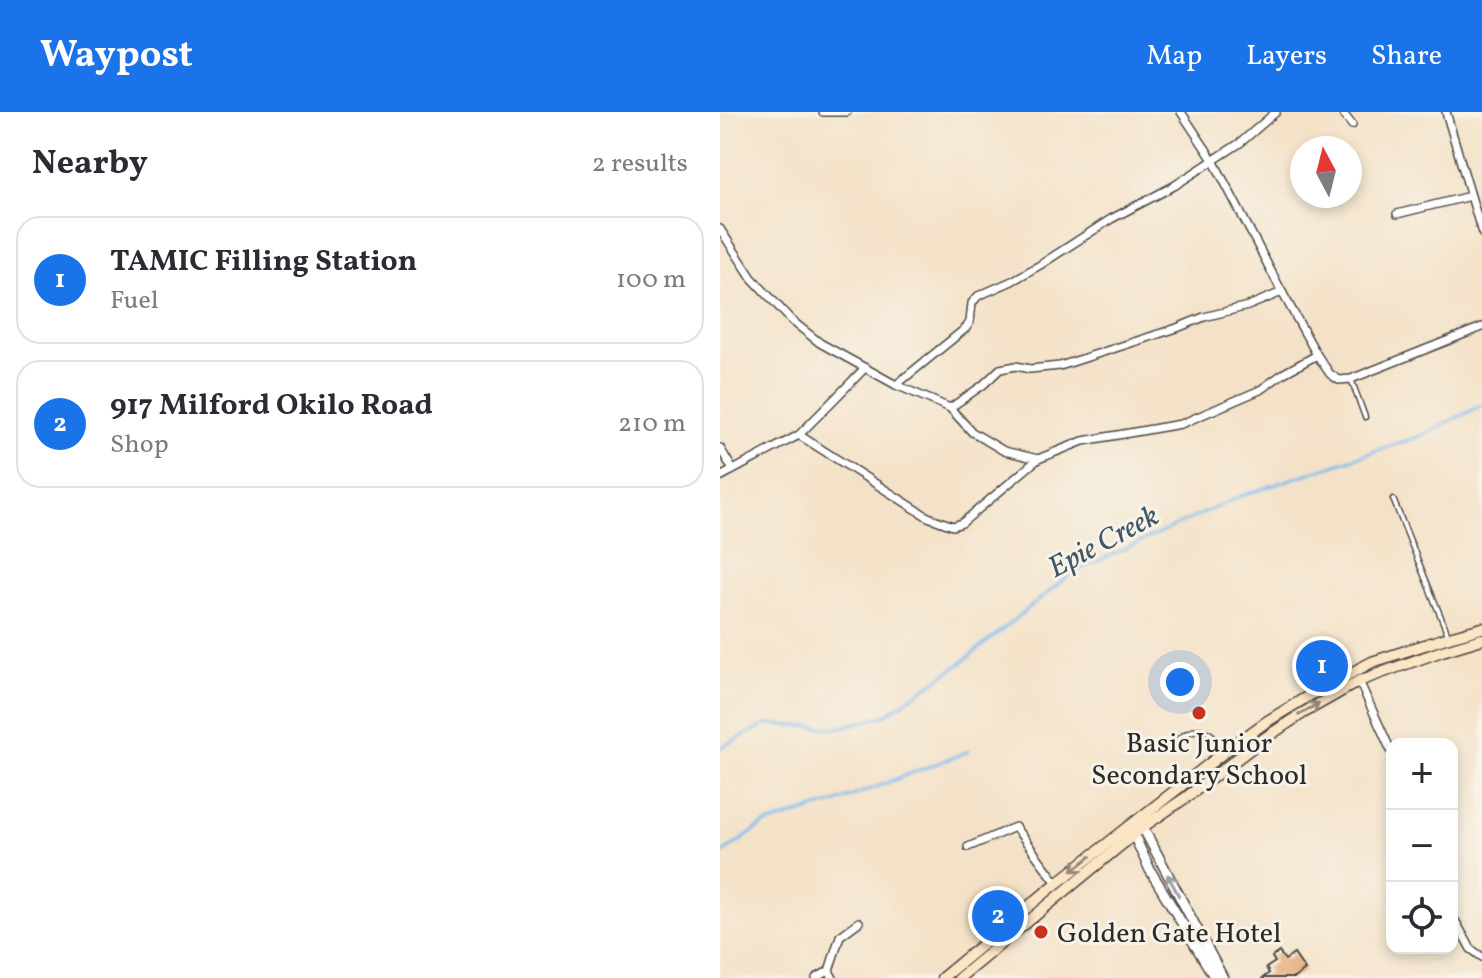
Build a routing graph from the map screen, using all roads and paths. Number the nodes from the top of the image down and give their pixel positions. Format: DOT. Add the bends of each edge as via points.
graph roads {
  1 [pos="823,112"];
  2 [pos="847,112"];
  3 [pos="1181,112"];
  4 [pos="1276,112"];
  5 [pos="1342,112"];
  6 [pos="1446,112"];
  7 [pos="1352,125"];
  8 [pos="1213,160"];
  9 [pos="1470,196"];
  10 [pos="1397,214"];
  11 [pos="720,230"];
  12 [pos="1482,233"];
  13 [pos="1282,292"];
  14 [pos="1482,327"];
  15 [pos="1317,355"];
  16 [pos="865,368"];
  17 [pos="1351,379"];
  18 [pos="896,385"];
  19 [pos="950,408"];
  20 [pos="1365,417"];
  21 [pos="799,435"];
  22 [pos="720,448"];
  23 [pos="1038,459"];
  24 [pos="733,470"];
  25 [pos="720,477"];
  26 [pos="1393,499"];
  27 [pos="1482,628"];
  28 [pos="1449,637"];
  29 [pos="1482,639"];
  30 [pos="1359,681"];
  31 [pos="1386,740"];
  32 [pos="1175,741"];
  33 [pos="1227,750"];
  34 [pos="1136,827"];
  35 [pos="968,847"];
  36 [pos="1057,883"];
  37 [pos="859,922"];
  38 [pos="1458,926"];
  39 [pos="1482,957"];
  40 [pos="831,975"];
  41 [pos="816,978"];
  42 [pos="942,978"];
  43 [pos="959,978"];
  44 [pos="1215,978"];
  45 [pos="1223,978"];
  1 -- 2 [label="street"];
  3 -- 8 [label="street"];
  4 -- 8 [label="street"];
  5 -- 7 [label="street"];
  6 -- 9 [label="street"];
  8 -- 13 [label="street"];
  8 -- 18 [label="street" via="1040,265 978,296 966,328"];
  9 -- 10 [label="street"];
  9 -- 12 [label="street"];
  11 -- 16 [label="street" via="752,278 791,320"];
  13 -- 15 [label="street"];
  13 -- 19 [label="street" via="1060,366 1000,369"];
  14 -- 17 [label="street"];
  15 -- 17 [label="street" via="1330,374"];
  15 -- 23 [label="street" via="1260,390 1181,424 1083,441"];
  16 -- 18 [label="street"];
  16 -- 21 [label="street"];
  17 -- 20 [label="lane"];
  18 -- 19 [label="street"];
  19 -- 23 [label="street" via="972,432 1004,451"];
  21 -- 23 [label="street" via="928,517 953,526"];
  21 -- 24 [label="street"];
  22 -- 24 [label="street"];
  24 -- 25 [label="street"];
  26 -- 28 [label="lane"];
  27 -- 28 [label="main road"];
  28 -- 33 [label="main road" via="1372,662"];
  29 -- 30 [label="main road"];
  30 -- 31 [label="street"];
  34 -- 30 [label="main road, one-way"];
  32 -- 33 [label="lane" via="1200,728"];
  33 -- 34 [label="main road"];
  34 -- 36 [label="main road, one-way"];
  34 -- 43 [label="main road"];
  34 -- 44 [label="street" via="1150,870"];
  45 -- 34 [label="street, one-way"];
  35 -- 36 [label="street" via="1015,827"];
  36 -- 42 [label="main road"];
  37 -- 40 [label="street" via="840,936"];
  38 -- 39 [label="street"];
  40 -- 41 [label="street"];
}
